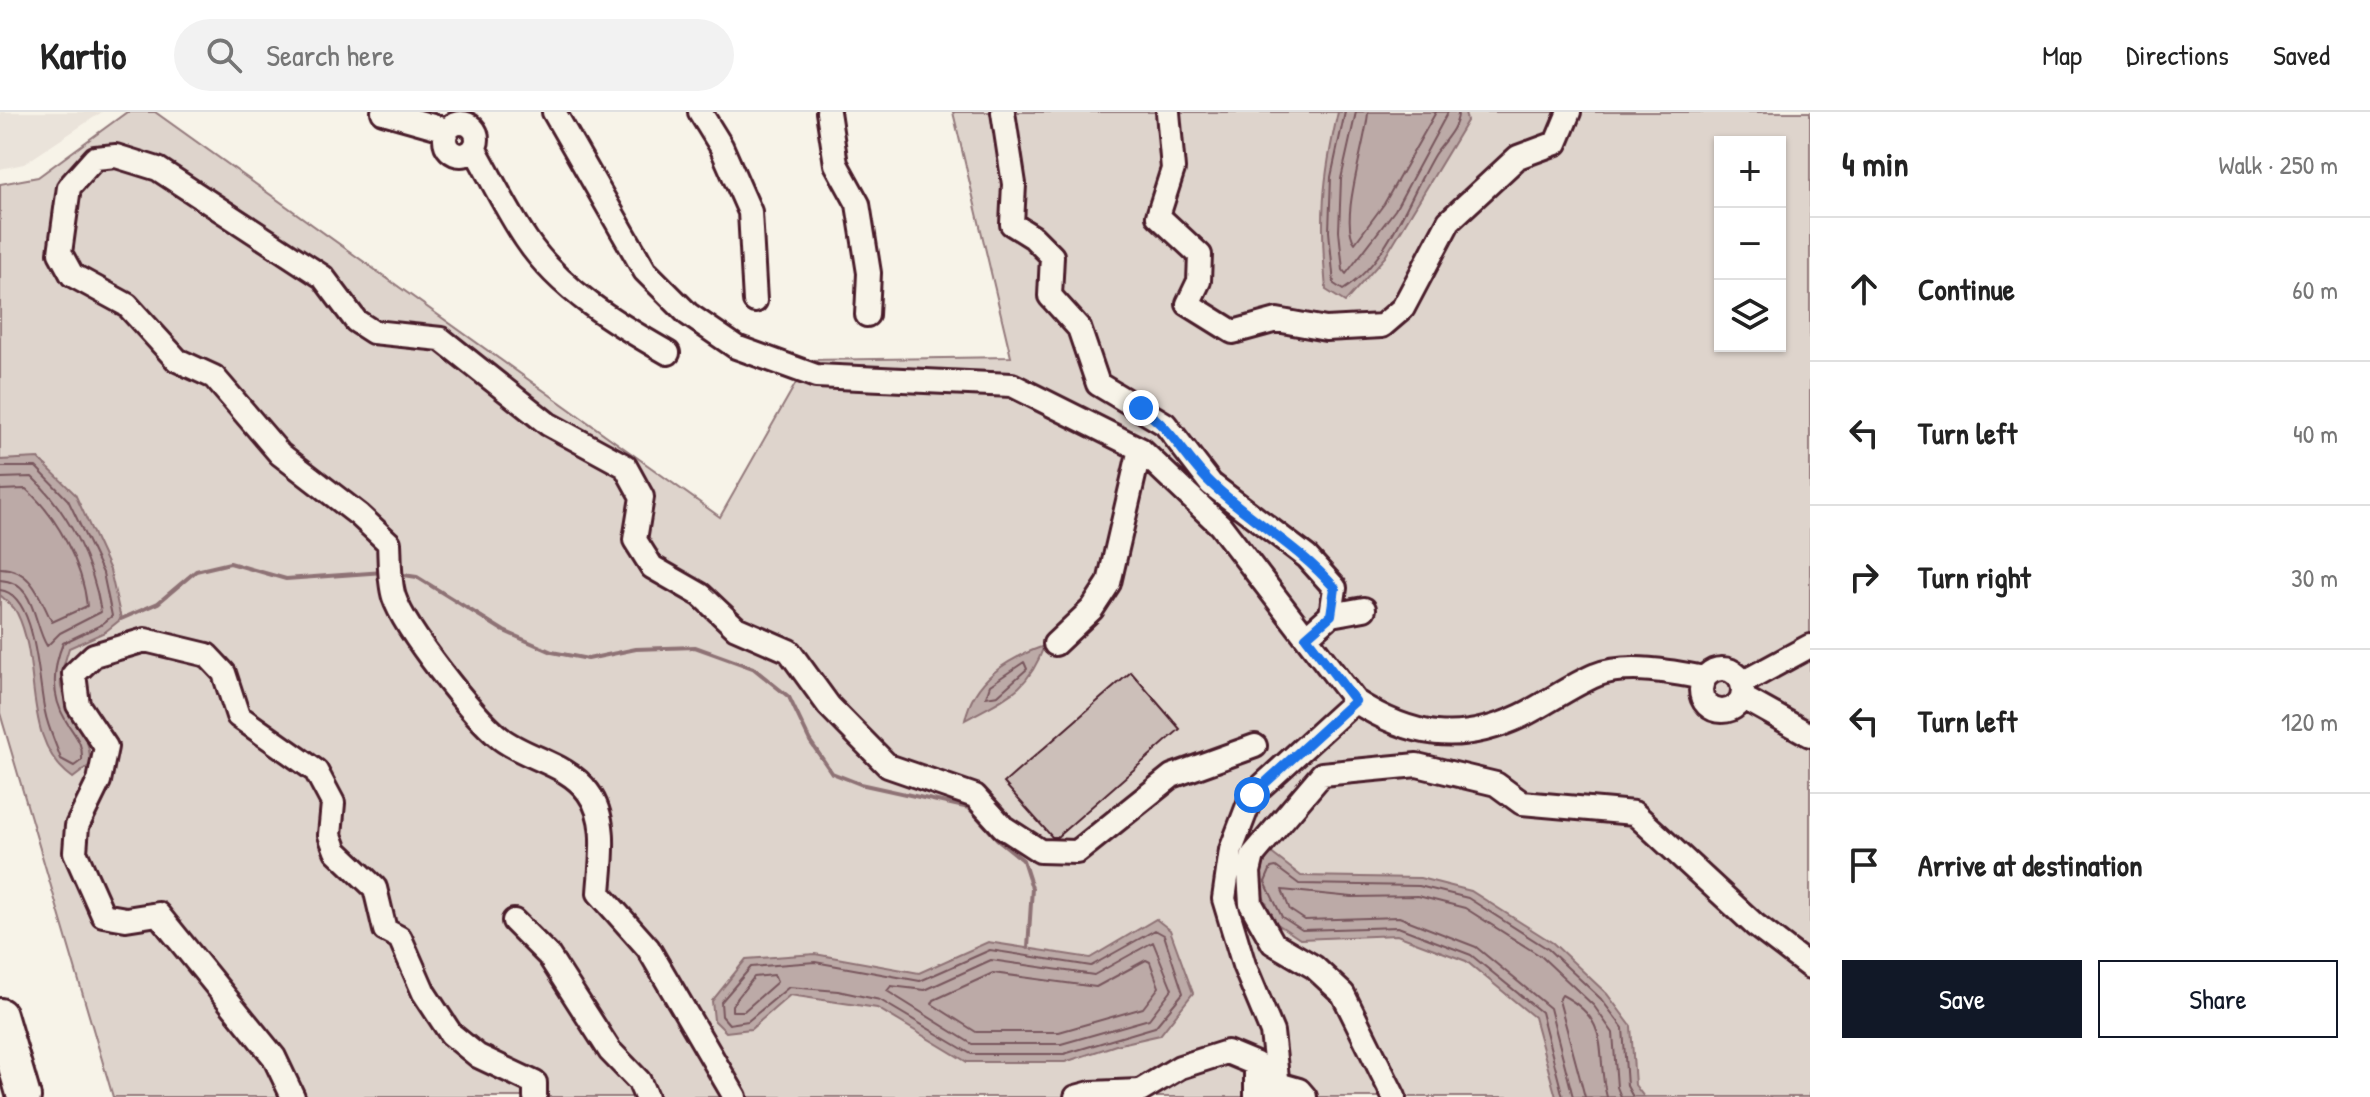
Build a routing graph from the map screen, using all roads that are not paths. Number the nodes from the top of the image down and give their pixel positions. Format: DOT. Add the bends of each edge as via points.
graph roads {
  1 [pos="383,112"];
  2 [pos="554,112"];
  3 [pos="700,112"];
  4 [pos="828,112"];
  5 [pos="1003,112"];
  6 [pos="1168,112"];
  7 [pos="1569,112"];
  8 [pos="464,122"];
  9 [pos="755,301"];
  10 [pos="867,315"];
  11 [pos="668,353"];
  12 [pos="1140,449"];
  13 [pos="1364,609"];
  14 [pos="1331,615"];
  15 [pos="1306,637"];
  16 [pos="1055,644"];
  17 [pos="1810,646"];
  18 [pos="1704,678"];
  19 [pos="1742,690"];
  20 [pos="1355,701"];
  21 [pos="1810,735"];
  22 [pos="1255,746"];
  23 [pos="514,921"];
  24 [pos="1810,967"];
  25 [pos="0,1015"];
  26 [pos="1272,1092"];
  27 [pos="24,1097"];
  28 [pos="293,1097"];
  29 [pos="535,1097"];
  30 [pos="646,1097"];
  31 [pos="735,1097"];
  32 [pos="1076,1097"];
  33 [pos="1256,1097"];
  34 [pos="1305,1097"];
  35 [pos="1394,1097"];
  1 -- 8 [label="street"];
  2 -- 12 [label="street" via="645,271 688,314 736,347 816,376 1012,385"];
  3 -- 9 [label="street" via="750,212"];
  4 -- 10 [label="street" via="836,164 858,204 869,273"];
  5 -- 14 [label="street" via="1014,184 1012,224 1052,256 1050,296 1079,328 1098,384 1165,424 1211,484 1307,557 1335,588"];
  6 -- 7 [label="street" via="1173,169 1158,216 1200,255 1199,281 1188,304 1233,332 1277,320 1326,329 1382,326 1403,308 1449,221 1518,157 1556,143"];
  8 -- 11 [label="street" via="445,141 450,151 460,155 474,148 527,242 580,297"];
  12 -- 15 [label="street" via="1220,525"];
  12 -- 16 [label="street" via="1109,583 1092,609"];
  13 -- 14 [label="street"];
  14 -- 15 [label="street"];
  15 -- 20 [label="street"];
  17 -- 19 [label="street"];
  18 -- 19 [label="street" via="1721,668 1734,672"];
  18 -- 19 [label="street" via="1703,699 1713,709 1727,711"];
  18 -- 20 [label="street" via="1658,669 1598,674 1519,717 1466,736 1384,719"];
  19 -- 21 [label="street"];
  20 -- 26 [label="street" via="1252,795 1231,850 1224,899 1272,1032"];
  22 -- 31 [label="street" via="1172,776 1077,852 1040,851 1003,827 975,796 888,766 829,706 789,651 736,628 701,595 652,567 635,540 642,497 625,466 548,424 441,339 373,332 356,321 323,277 158,169 116,156 95,158 69,187 60,253 72,275 127,305 177,360 214,377 280,454 389,543 394,596 407,623 474,711 502,739 555,765 589,792 603,836 599,893 648,948"];
  23 -- 30 [label="street" via="549,956"];
  24 -- 35 [label="street" via="1755,925 1634,813 1522,803 1496,784 1417,765 1322,774 1253,855 1251,904 1273,943 1314,967 1343,994"];
  25 -- 27 [label="highway"];
  26 -- 34 [label="street" via="1292,1087"];
  28 -- 29 [label="street" via="274,1057 158,914 126,919 103,915 75,852 77,826 99,781 106,747 78,705 74,674 94,655 145,640 207,655 224,673 238,716 316,771 333,803 330,835 336,851 375,888 385,930 400,938 424,993 451,1034 478,1056 535,1083"];
  32 -- 33 [label="street" via="1140,1091 1180,1067 1227,1052 1256,1064"];
}
